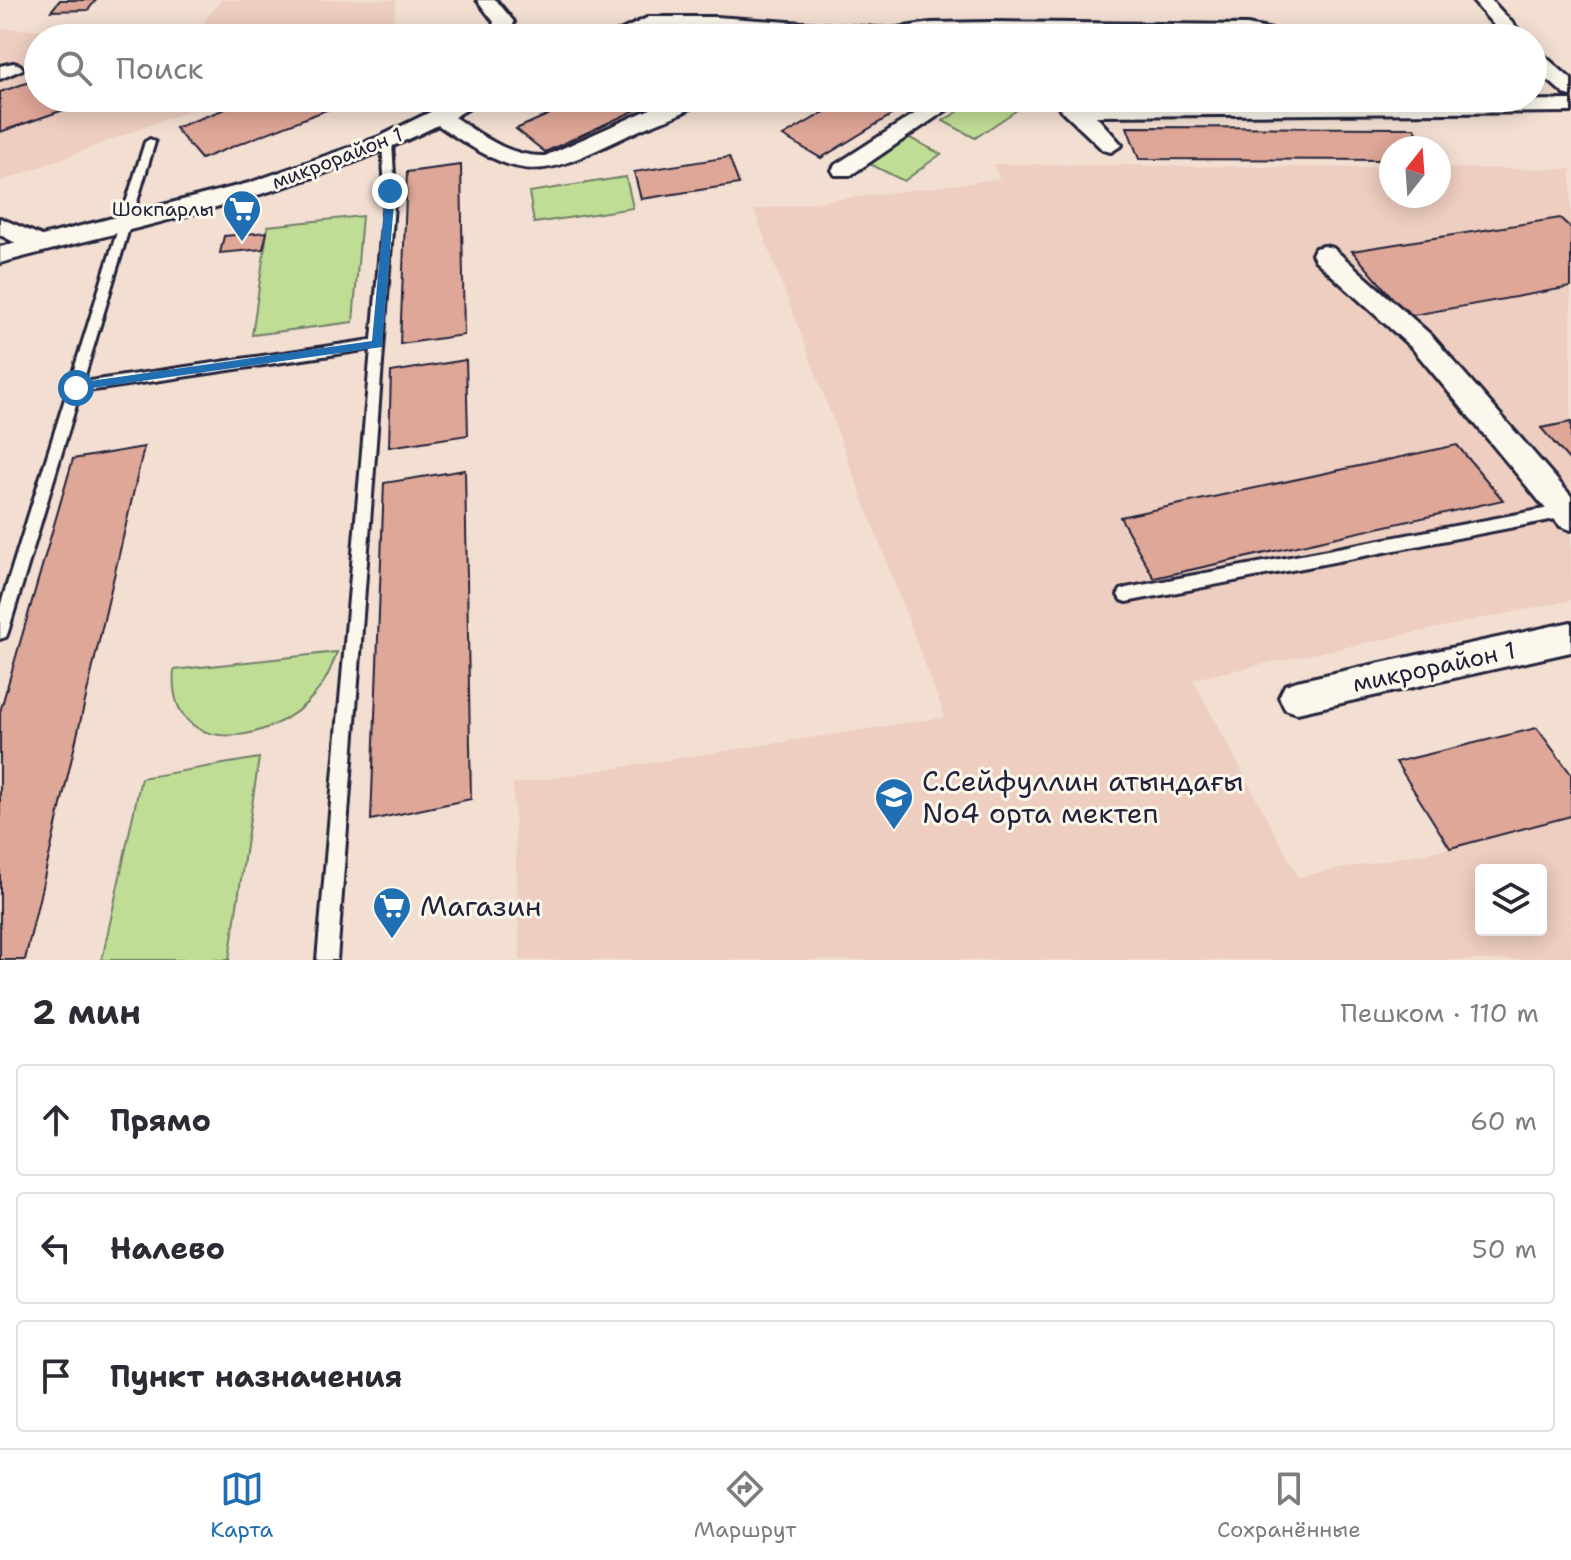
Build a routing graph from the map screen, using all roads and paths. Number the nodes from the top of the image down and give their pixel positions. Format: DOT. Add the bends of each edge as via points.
graph roads {
  1 [pos="486,0"];
  2 [pos="1481,0"];
  3 [pos="503,24"];
  4 [pos="647,24"];
  5 [pos="728,24"];
  6 [pos="1503,24"];
  7 [pos="1547,69"];
  8 [pos="1571,90"];
  9 [pos="1547,106"];
  10 [pos="1571,106"];
  11 [pos="449,112"];
  12 [pos="661,112"];
  13 [pos="932,112"];
  14 [pos="1076,112"];
  15 [pos="440,117"];
  16 [pos="150,142"];
  17 [pos="387,142"];
  18 [pos="1111,145"];
  19 [pos="843,170"];
  20 [pos="126,224"];
  21 [pos="0,226"];
  22 [pos="39,244"];
  23 [pos="1324,254"];
  24 [pos="0,255"];
  25 [pos="377,344"];
  26 [pos="76,388"];
  27 [pos="1569,512"];
  28 [pos="1126,595"];
  29 [pos="0,632"];
  30 [pos="1571,637"];
  31 [pos="1297,697"];
  32 [pos="327,960"];
  1 -- 3 [label="street"];
  2 -- 6 [label="street"];
  4 -- 5 [label="street"];
  7 -- 8 [label="street"];
  9 -- 10 [label="street"];
  11 -- 15 [label="street, микрорайон 1"];
  12 -- 15 [label="street" via="549,163 527,165 508,161"];
  13 -- 19 [label="street"];
  14 -- 18 [label="street"];
  15 -- 17 [label="street, микрорайон 1"];
  16 -- 20 [label="lane"];
  17 -- 20 [label="street, микрорайон 1" via="257,188"];
  17 -- 25 [label="lane" via="390,191"];
  20 -- 22 [label="street, микрорайон 1"];
  20 -- 26 [label="lane"];
  21 -- 22 [label="street"];
  22 -- 24 [label="street, микрорайон 1"];
  23 -- 27 [label="street" via="1422,342"];
  25 -- 26 [label="lane"];
  25 -- 32 [label="lane"];
  26 -- 29 [label="lane"];
  27 -- 28 [label="lane"];
  30 -- 31 [label="street, микрорайон 1"];
}
